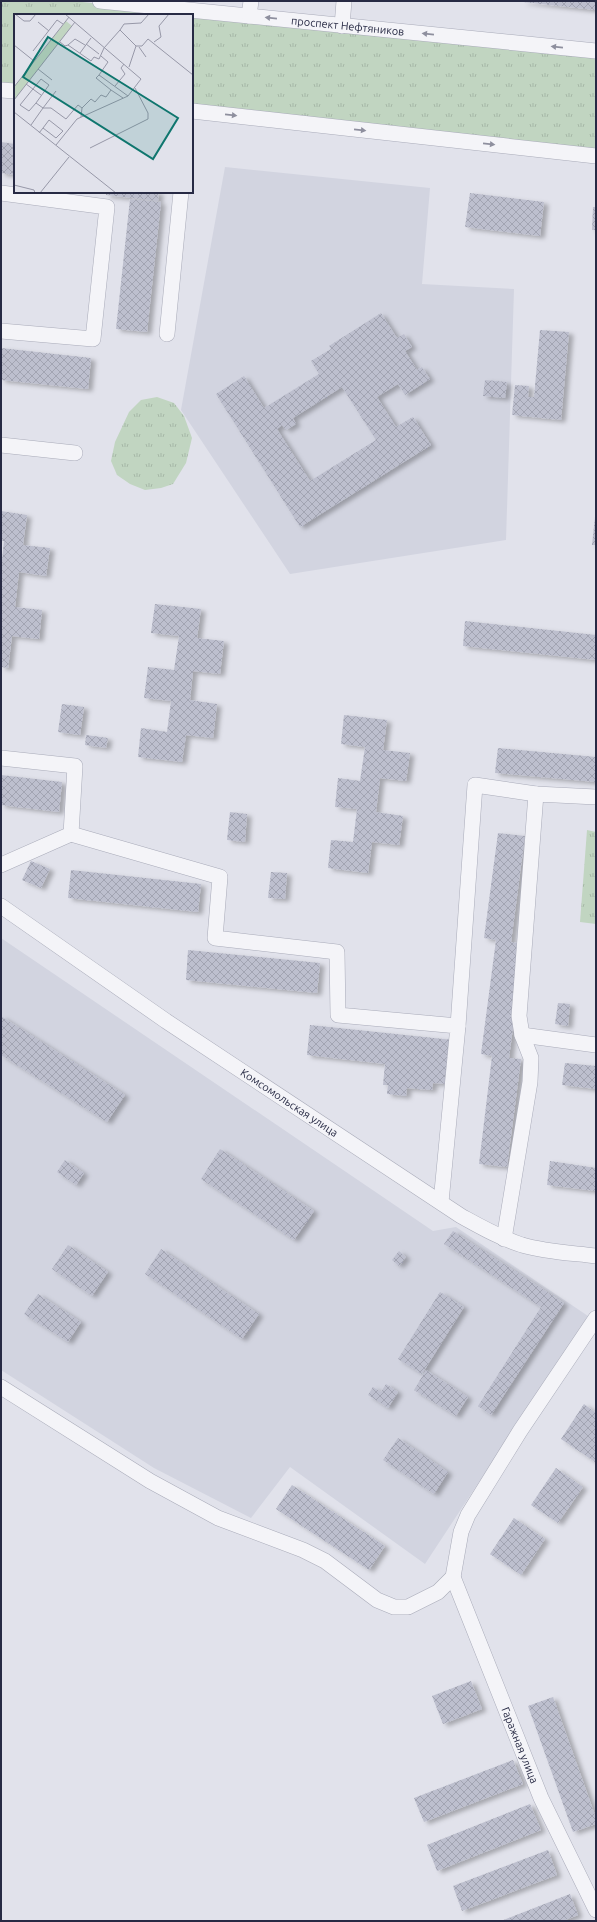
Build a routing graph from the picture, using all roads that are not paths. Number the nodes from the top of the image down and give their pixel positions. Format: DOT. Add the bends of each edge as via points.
graph roads {
  1 [pos="100,1"];
  2 [pos="251,1"];
  3 [pos="344,1"];
  4 [pos="249,16"];
  5 [pos="342,26"];
  6 [pos="596,51"];
  7 [pos="1,90"];
  8 [pos="14,91"];
  9 [pos="193,111"];
  10 [pos="596,156"];
  11 [pos="1,193"];
  12 [pos="181,193"];
  13 [pos="1,331"];
  14 [pos="167,334"];
  15 [pos="1,445"];
  16 [pos="75,453"];
  17 [pos="1,758"];
  18 [pos="536,794"];
  19 [pos="596,797"];
  20 [pos="71,834"];
  21 [pos="1,865"];
  22 [pos="1,906"];
  23 [pos="458,1026"];
  24 [pos="522,1035"];
  25 [pos="596,1045"];
  26 [pos="440,1202"];
  27 [pos="504,1239"];
  28 [pos="596,1256"];
  29 [pos="596,1318"];
  30 [pos="1,1387"];
  31 [pos="453,1577"];
  32 [pos="596,1910"];
  1 -- 4 [label="street, проспект Нефтяников"];
  2 -- 4 [label="street"];
  3 -- 5 [label="street"];
  5 -- 4 [label="street, проспект Нефтяников, one-way"];
  6 -- 5 [label="street, проспект Нефтяников, one-way"];
  7 -- 8 [label="street"];
  9 -- 10 [label="street, one-way"];
  11 -- 13 [label="street" via="107,207 93,339"];
  12 -- 14 [label="street"];
  15 -- 16 [label="street"];
  17 -- 20 [label="street" via="75,766"];
  18 -- 19 [label="street"];
  18 -- 23 [label="street" via="475,785"];
  18 -- 24 [label="street" via="519,1016"];
  20 -- 21 [label="street"];
  20 -- 23 [label="street" via="220,876 215,938 337,952 338,1015"];
  22 -- 26 [label="street, Комсомольская улица" via="166,1021"];
  23 -- 26 [label="street"];
  24 -- 25 [label="street"];
  24 -- 27 [label="street" via="531,1058 530,1082"];
  26 -- 27 [label="street, Комсомольская улица"];
  27 -- 28 [label="street, Комсомольская улица" via="551,1251"];
  29 -- 31 [label="street" via="520,1431 468,1515 461,1532"];
  30 -- 31 [label="street" via="150,1481 218,1518 303,1550 325,1561 377,1600 394,1607 408,1606 438,1592"];
  31 -- 32 [label="street, Гаражная улица" via="542,1798"];
}
